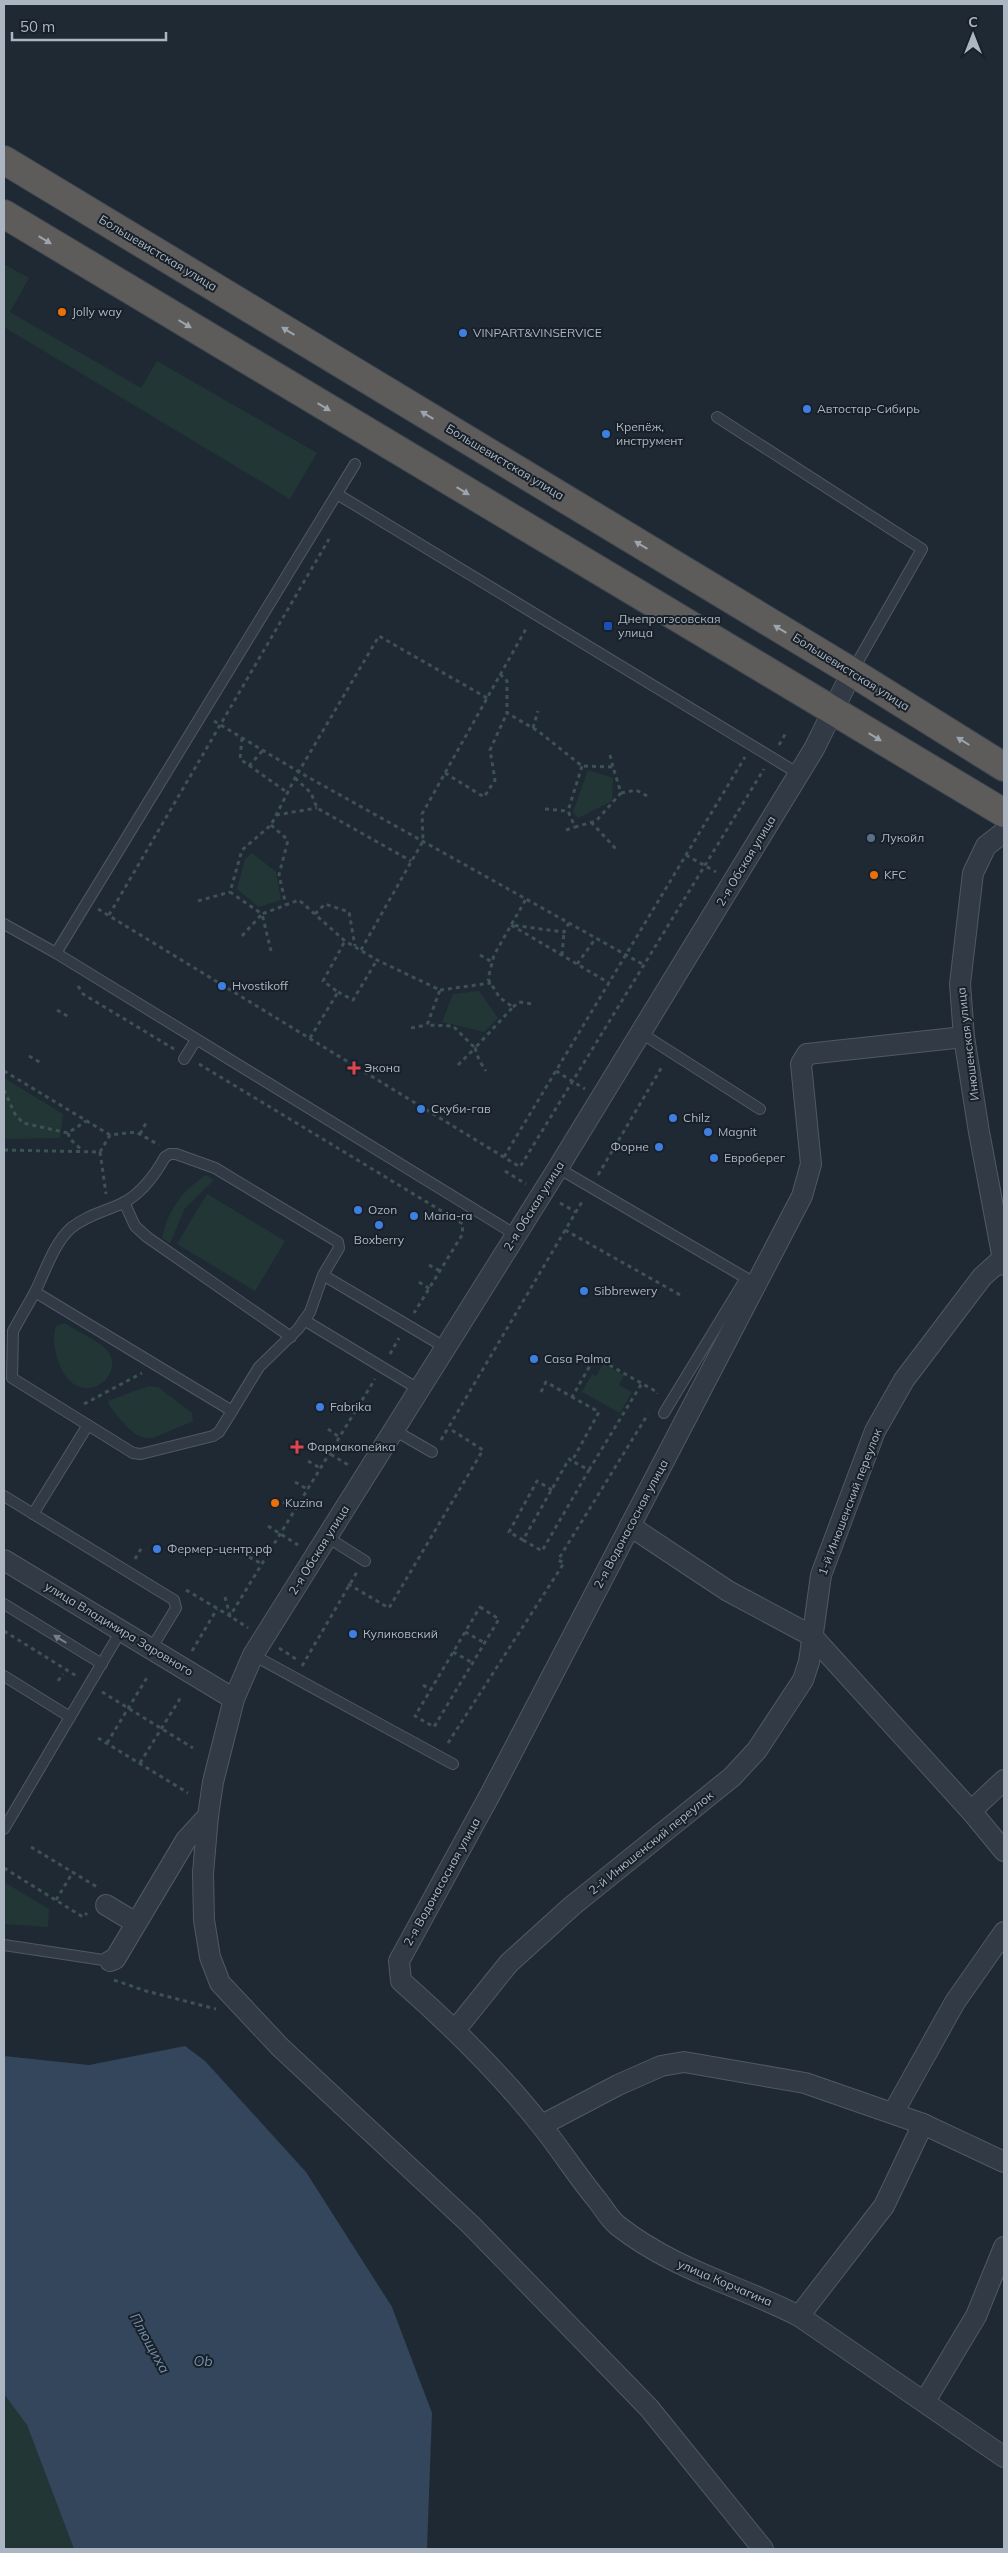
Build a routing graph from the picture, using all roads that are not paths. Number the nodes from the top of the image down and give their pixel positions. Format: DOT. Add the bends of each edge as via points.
graph roads {
  1 [pos="4,160"];
  2 [pos="4,214"];
  3 [pos="717,417"];
  4 [pos="355,464"];
  5 [pos="336,494"];
  6 [pos="852,672"];
  7 [pos="833,713"];
  8 [pos="1004,767"];
  9 [pos="798,774"];
  10 [pos="1004,813"];
  11 [pos="1004,832"];
  12 [pos="4,924"];
  13 [pos="56,953"];
  14 [pos="641,1033"];
  15 [pos="964,1037"];
  16 [pos="196,1040"];
  17 [pos="185,1058"];
  18 [pos="760,1109"];
  19 [pos="558,1168"];
  20 [pos="124,1202"];
  21 [pos="516,1235"];
  22 [pos="1003,1262"];
  23 [pos="323,1274"];
  24 [pos="35,1292"];
  25 [pos="304,1320"];
  26 [pos="291,1337"];
  27 [pos="446,1348"];
  28 [pos="420,1390"];
  29 [pos="232,1411"];
  30 [pos="664,1413"];
  31 [pos="88,1425"];
  32 [pos="394,1430"];
  33 [pos="432,1452"];
  34 [pos="4,1496"];
  35 [pos="34,1514"];
  36 [pos="630,1526"];
  37 [pos="327,1537"];
  38 [pos="4,1560"];
  39 [pos="365,1561"];
  40 [pos="4,1604"];
  41 [pos="121,1631"];
  42 [pos="812,1636"];
  43 [pos="151,1649"];
  44 [pos="253,1656"];
  45 [pos="102,1664"];
  46 [pos="4,1676"];
  47 [pos="234,1699"];
  48 [pos="70,1717"];
  49 [pos="452,1764"];
  50 [pos="1004,1780"];
  51 [pos="972,1811"];
  52 [pos="208,1816"];
  53 [pos="4,1829"];
  54 [pos="1004,1850"];
  55 [pos="97,1897"];
  56 [pos="136,1923"];
  57 [pos="1004,1932"];
  58 [pos="4,1945"];
  59 [pos="110,1970"];
  60 [pos="401,1981"];
  61 [pos="456,2029"];
  62 [pos="892,2112"];
  63 [pos="923,2124"];
  64 [pos="542,2125"];
  65 [pos="1004,2162"];
  66 [pos="1004,2247"];
  67 [pos="799,2316"];
  68 [pos="925,2401"];
  69 [pos="1004,2457"];
  70 [pos="763,2549"];
  6 -- 1 [label="highway, Большевистская улица, one-way"];
  2 -- 7 [label="highway, one-way"];
  3 -- 6 [label="lane" via="922,549"];
  4 -- 5 [label="lane"];
  5 -- 9 [label="lane" via="534,613 769,761"];
  5 -- 13 [label="lane"];
  6 -- 7 [label="street, 2-я Обская улица"];
  8 -- 6 [label="highway, Большевистская улица, one-way"];
  7 -- 9 [label="street, 2-я Обская улица"];
  7 -- 10 [label="highway, one-way"];
  9 -- 14 [label="street, 2-я Обская улица"];
  11 -- 15 [label="street, Инюшенская улица" via="986,846 973,873 960,984"];
  12 -- 13 [label="lane"];
  13 -- 16 [label="lane"];
  14 -- 18 [label="lane"];
  14 -- 19 [label="street, 2-я Обская улица"];
  15 -- 22 [label="street, Инюшенская улица"];
  15 -- 36 [label="street, 2-я Водонасосная улица" via="807,1054 801,1064 810,1164 802,1196"];
  16 -- 17 [label="lane"];
  16 -- 21 [label="lane"];
  19 -- 21 [label="street, 2-я Обская улица"];
  19 -- 30 [label="lane" via="746,1278"];
  20 -- 23 [label="lane" via="142,1189 165,1158 173,1154 215,1168 338,1242 339,1248"];
  20 -- 24 [label="lane" via="91,1215 71,1229 58,1244"];
  20 -- 26 [label="lane" via="135,1226 147,1237"];
  21 -- 27 [label="street, 2-я Обская улица"];
  22 -- 42 [label="street, 1-й Инюшенский переулок" via="982,1277 921,1357 904,1380 876,1431 821,1575"];
  23 -- 25 [label="lane"];
  23 -- 27 [label="lane"];
  24 -- 29 [label="lane"];
  24 -- 31 [label="lane" via="13,1331 12,1378"];
  25 -- 26 [label="lane"];
  25 -- 28 [label="lane"];
  26 -- 29 [label="lane" via="259,1367"];
  27 -- 28 [label="street, 2-я Обская улица"];
  28 -- 32 [label="street, 2-я Обская улица"];
  29 -- 31 [label="lane" via="213,1436 141,1454 133,1453"];
  31 -- 35 [label="lane"];
  32 -- 33 [label="lane"];
  32 -- 37 [label="street, 2-я Обская улица"];
  34 -- 35 [label="lane"];
  35 -- 43 [label="lane" via="174,1600 176,1608"];
  36 -- 42 [label="street" via="728,1591"];
  36 -- 60 [label="street, 2-я Водонасосная улица" via="399,1961"];
  37 -- 39 [label="lane"];
  37 -- 44 [label="street, 2-я Обская улица"];
  38 -- 41 [label="street, улица Владимира Заровного"];
  45 -- 40 [label="lane, one-way"];
  41 -- 43 [label="street, улица Владимира Заровного"];
  41 -- 45 [label="lane"];
  42 -- 51 [label="street"];
  42 -- 61 [label="street, 2-й Инюшенский переулок" via="803,1680 756,1750 732,1777 572,1906 509,1963"];
  43 -- 47 [label="street, улица Владимира Заровного"];
  44 -- 47 [label="street, 2-я Обская улица"];
  44 -- 49 [label="lane"];
  45 -- 48 [label="lane"];
  46 -- 48 [label="lane"];
  47 -- 52 [label="street, 2-я Обская улица"];
  48 -- 53 [label="lane"];
  50 -- 51 [label="street"];
  51 -- 54 [label="street"];
  52 -- 56 [label="street" via="186,1840"];
  52 -- 70 [label="street, 2-я Обская улица" via="204,1920 210,1957 220,1983 280,2047 471,2226 649,2408"];
  55 -- 56 [label="street"];
  56 -- 59 [label="street"];
  57 -- 62 [label="street" via="955,2002"];
  58 -- 59 [label="lane"];
  60 -- 61 [label="street, улица Корчагина"];
  61 -- 64 [label="street, улица Корчагина"];
  62 -- 63 [label="street"];
  62 -- 64 [label="street" via="805,2083 684,2062 661,2066 618,2085"];
  63 -- 65 [label="street"];
  63 -- 67 [label="street" via="884,2206"];
  64 -- 67 [label="street, улица Корчагина" via="615,2223 680,2265 766,2299"];
  66 -- 68 [label="street" via="976,2316"];
  67 -- 68 [label="street, улица Корчагина"];
  68 -- 69 [label="street, улица Корчагина"];
}
